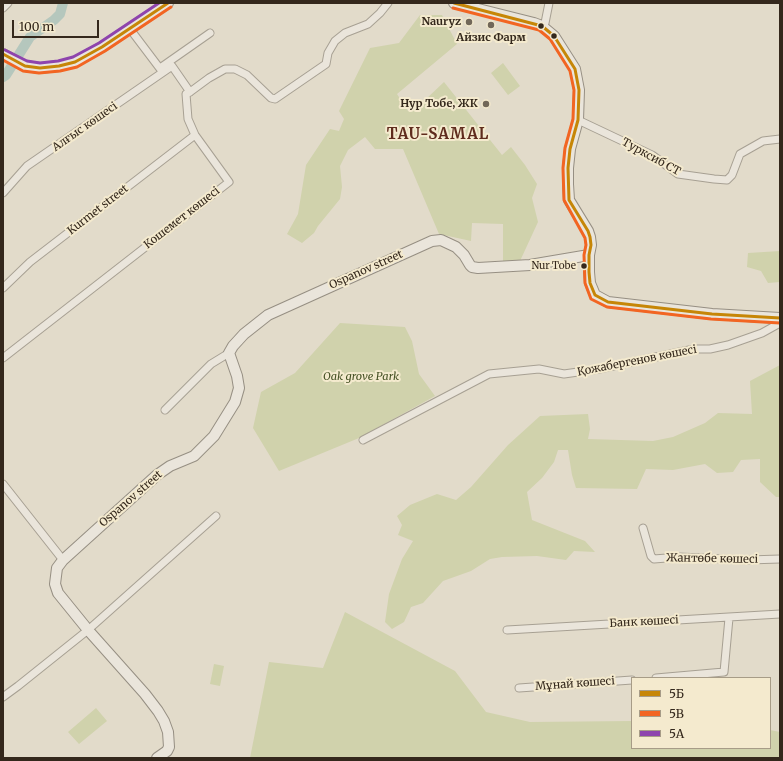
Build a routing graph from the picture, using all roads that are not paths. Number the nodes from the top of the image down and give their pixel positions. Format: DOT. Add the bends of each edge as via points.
graph roads {
  1 [pos="8,3"];
  2 [pos="168,3"];
  3 [pos="388,3"];
  4 [pos="454,3"];
  5 [pos="550,3"];
  6 [pos="3,8"];
  7 [pos="542,26"];
  8 [pos="130,29"];
  9 [pos="210,33"];
  10 [pos="3,54"];
  11 [pos="161,70"];
  12 [pos="190,92"];
  13 [pos="578,120"];
  14 [pos="195,135"];
  15 [pos="780,139"];
  16 [pos="3,193"];
  17 [pos="589,255"];
  18 [pos="3,288"];
  19 [pos="780,318"];
  20 [pos="780,323"];
  21 [pos="228,353"];
  22 [pos="3,358"];
  23 [pos="165,410"];
  24 [pos="363,440"];
  25 [pos="3,484"];
  26 [pos="216,516"];
  27 [pos="643,528"];
  28 [pos="780,559"];
  29 [pos="63,560"];
  30 [pos="780,614"];
  31 [pos="729,618"];
  32 [pos="88,630"];
  33 [pos="507,630"];
  34 [pos="667,677"];
  35 [pos="631,680"];
  36 [pos="519,688"];
  37 [pos="3,696"];
  38 [pos="157,758"];
  1 -- 6 [label="street"];
  2 -- 8 [label="street"];
  3 -- 12 [label="street" via="368,24 345,33 328,53 326,64 280,97 271,98 247,75 235,68 225,69"];
  4 -- 7 [label="street"];
  5 -- 7 [label="street"];
  7 -- 13 [label="street" via="554,36 575,69 579,90"];
  8 -- 10 [label="street" via="75,62 59,66 24,66"];
  8 -- 11 [label="street"];
  9 -- 11 [label="street, Алғыс көшесі"];
  11 -- 12 [label="street, Алғыс көшесі" via="172,66"];
  11 -- 16 [label="street, Алғыс көшесі" via="27,166"];
  12 -- 14 [label="street, Кошемет көшесі" via="186,94 188,119"];
  13 -- 15 [label="street, Турксиб СТ" via="652,155 678,174 714,179 727,180 740,154 763,141"];
  13 -- 17 [label="street" via="570,149 569,200 588,230 591,245"];
  14 -- 18 [label="street, Kurmet street" via="30,262"];
  14 -- 22 [label="street, Кошемет көшесі" via="229,182"];
  17 -- 19 [label="street" via="590,283 596,295 608,302 712,314"];
  17 -- 21 [label="street, Ospanov street" via="530,265 478,268 472,267 456,248 441,240 432,241 268,315 244,334"];
  20 -- 24 [label="street, Қожабергенов көшесі" via="762,333 728,345 686,350 599,369 564,374 539,369 489,374"];
  21 -- 23 [label="street" via="211,364"];
  21 -- 29 [label="street, Ospanov street" via="239,388 235,402 214,436 194,456 170,466 157,475"];
  25 -- 29 [label="street"];
  26 -- 32 [label="street"];
  27 -- 28 [label="street, Жантөбе көшесі" via="654,559"];
  29 -- 32 [label="street, Ospanov street" via="57,568 55,584 58,593"];
  30 -- 31 [label="street, Банк көшесі"];
  31 -- 33 [label="street, Банк көшесі"];
  31 -- 34 [label="street" via="724,672"];
  32 -- 37 [label="street"];
  32 -- 38 [label="street, Ospanov street" via="145,694 164,721 169,747"];
  35 -- 36 [label="street, Мұнай көшесі"];
}
